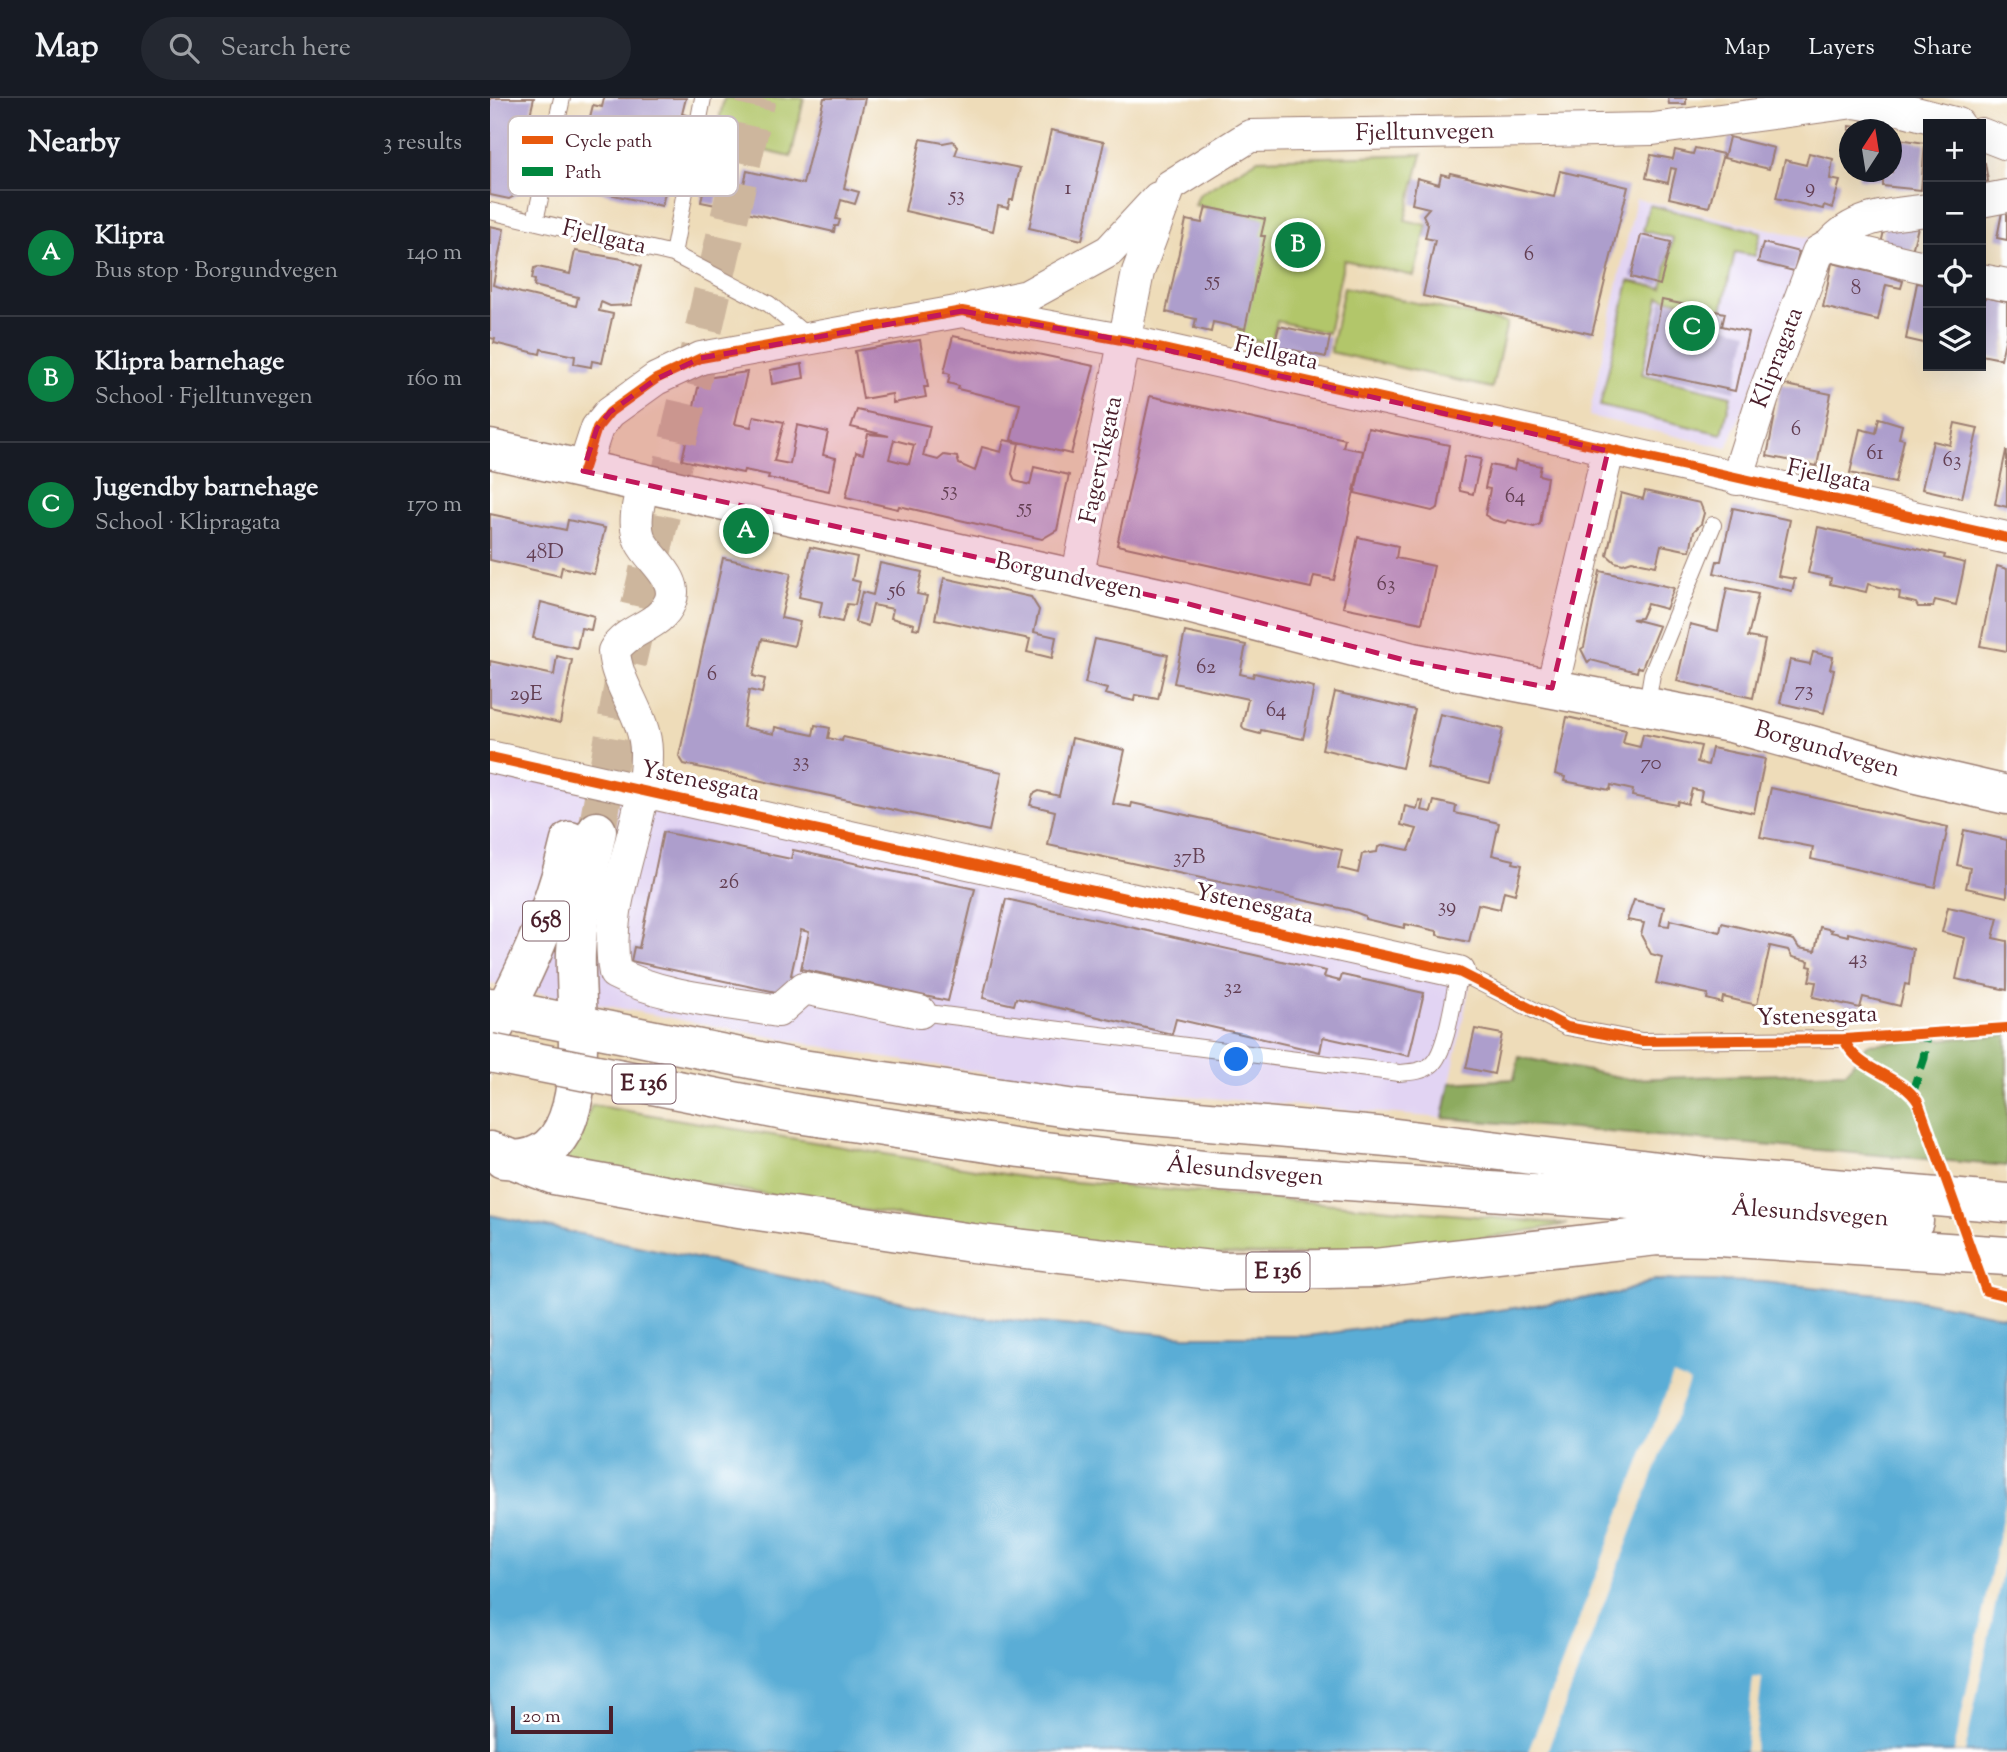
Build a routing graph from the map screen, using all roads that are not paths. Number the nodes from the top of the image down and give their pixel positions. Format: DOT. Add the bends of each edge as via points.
graph roads {
  1 [pos="562,98"];
  2 [pos="703,98"];
  3 [pos="1850,100"];
  4 [pos="558,116"];
  5 [pos="700,116"];
  6 [pos="1939,119"];
  7 [pos="1986,136"];
  8 [pos="2007,144"];
  9 [pos="1170,186"];
  10 [pos="540,196"];
  11 [pos="684,196"];
  12 [pos="2007,196"];
  13 [pos="1986,200"];
  14 [pos="490,211"];
  15 [pos="1923,211"];
  16 [pos="535,221"];
  17 [pos="1830,245"];
  18 [pos="673,254"];
  19 [pos="1923,267"];
  20 [pos="1986,280"];
  21 [pos="2007,285"];
  22 [pos="962,311"];
  23 [pos="808,337"];
  24 [pos="1126,341"];
  25 [pos="490,449"];
  26 [pos="1608,451"];
  27 [pos="583,471"];
  28 [pos="1737,479"];
  29 [pos="643,483"];
  30 [pos="1713,525"];
  31 [pos="2007,538"];
  32 [pos="1077,579"];
  33 [pos="1552,688"];
  34 [pos="1647,704"];
  35 [pos="490,757"];
  36 [pos="641,791"];
  37 [pos="2007,795"];
  38 [pos="1459,972"];
  39 [pos="920,1012"];
  40 [pos="495,1017"];
  41 [pos="577,1024"];
  42 [pos="1844,1039"];
  43 [pos="490,1053"];
  44 [pos="496,1156"];
  45 [pos="2007,1203"];
  46 [pos="2007,1229"];
  47 [pos="2007,1256"];
  1 -- 4 [label="lane, Fjellgata"];
  2 -- 5 [label="lane, Fjellgata"];
  3 -- 6 [label="street, Fjelltunvegen"];
  3 -- 9 [label="street, Fjelltunvegen" via="1653,129 1250,136"];
  7 -- 8 [label="street"];
  9 -- 22 [label="street, Fjelltunvegen" via="1109,251 1027,296"];
  9 -- 24 [label="street" via="1138,272"];
  10 -- 16 [label="lane, Fjellgata"];
  11 -- 18 [label="lane, Fjellgata"];
  12 -- 13 [label="street"];
  14 -- 16 [label="lane, Fjellgata"];
  15 -- 17 [label="street, Klipragata" via="1858,221"];
  16 -- 18 [label="lane, Fjellgata"];
  17 -- 19 [label="street"];
  17 -- 28 [label="street, Klipragata" via="1818,252"];
  18 -- 23 [label="lane, Fjellgata" via="769,304"];
  20 -- 21 [label="street"];
  22 -- 23 [label="street, Fjellgata"];
  22 -- 24 [label="street, Fjellgata"];
  23 -- 27 [label="street, Fjellgata" via="701,358 656,379 610,412 597,428"];
  24 -- 26 [label="street, Fjellgata"];
  24 -- 32 [label="street, Fagervikgata"];
  25 -- 27 [label="main road, Borgundvegen"];
  26 -- 28 [label="street, Fjellgata"];
  26 -- 33 [label="street"];
  27 -- 29 [label="main road, Borgundvegen"];
  28 -- 31 [label="street, Fjellgata"];
  29 -- 32 [label="main road, Borgundvegen"];
  29 -- 36 [label="street" via="636,528 640,542 672,588 663,613 628,635 614,651 646,750"];
  30 -- 34 [label="lane" via="1652,674"];
  32 -- 33 [label="main road, Borgundvegen" via="1412,662"];
  33 -- 34 [label="main road, Borgundvegen"];
  34 -- 37 [label="main road, Borgundvegen"];
  35 -- 36 [label="street, Ystenesgata"];
  36 -- 38 [label="street, Ystenesgata"];
  36 -- 39 [label="street" via="610,946 615,973 665,991 778,1011 804,988"];
  38 -- 39 [label="lane" via="1441,1049 1433,1064 1399,1073"];
  38 -- 42 [label="lane, Ystenesgata" via="1567,1027 1642,1041"];
  40 -- 41 [label="main road, E 136"];
  40 -- 41 [label="main road, 658" via="538,943 585,829 576,954"];
  41 -- 44 [label="main road, E 136" via="575,1097 565,1128 536,1156"];
  41 -- 45 [label="main road, E 136" via="796,1068 1075,1109 1388,1137 1705,1177"];
  43 -- 46 [label="main road, Ålesundsvegen / E 136, bridge" via="799,1114 1020,1148 1221,1172"];
  44 -- 47 [label="main road, E 136" via="554,1175 835,1224 1220,1271 1375,1268 1657,1237"];
}
